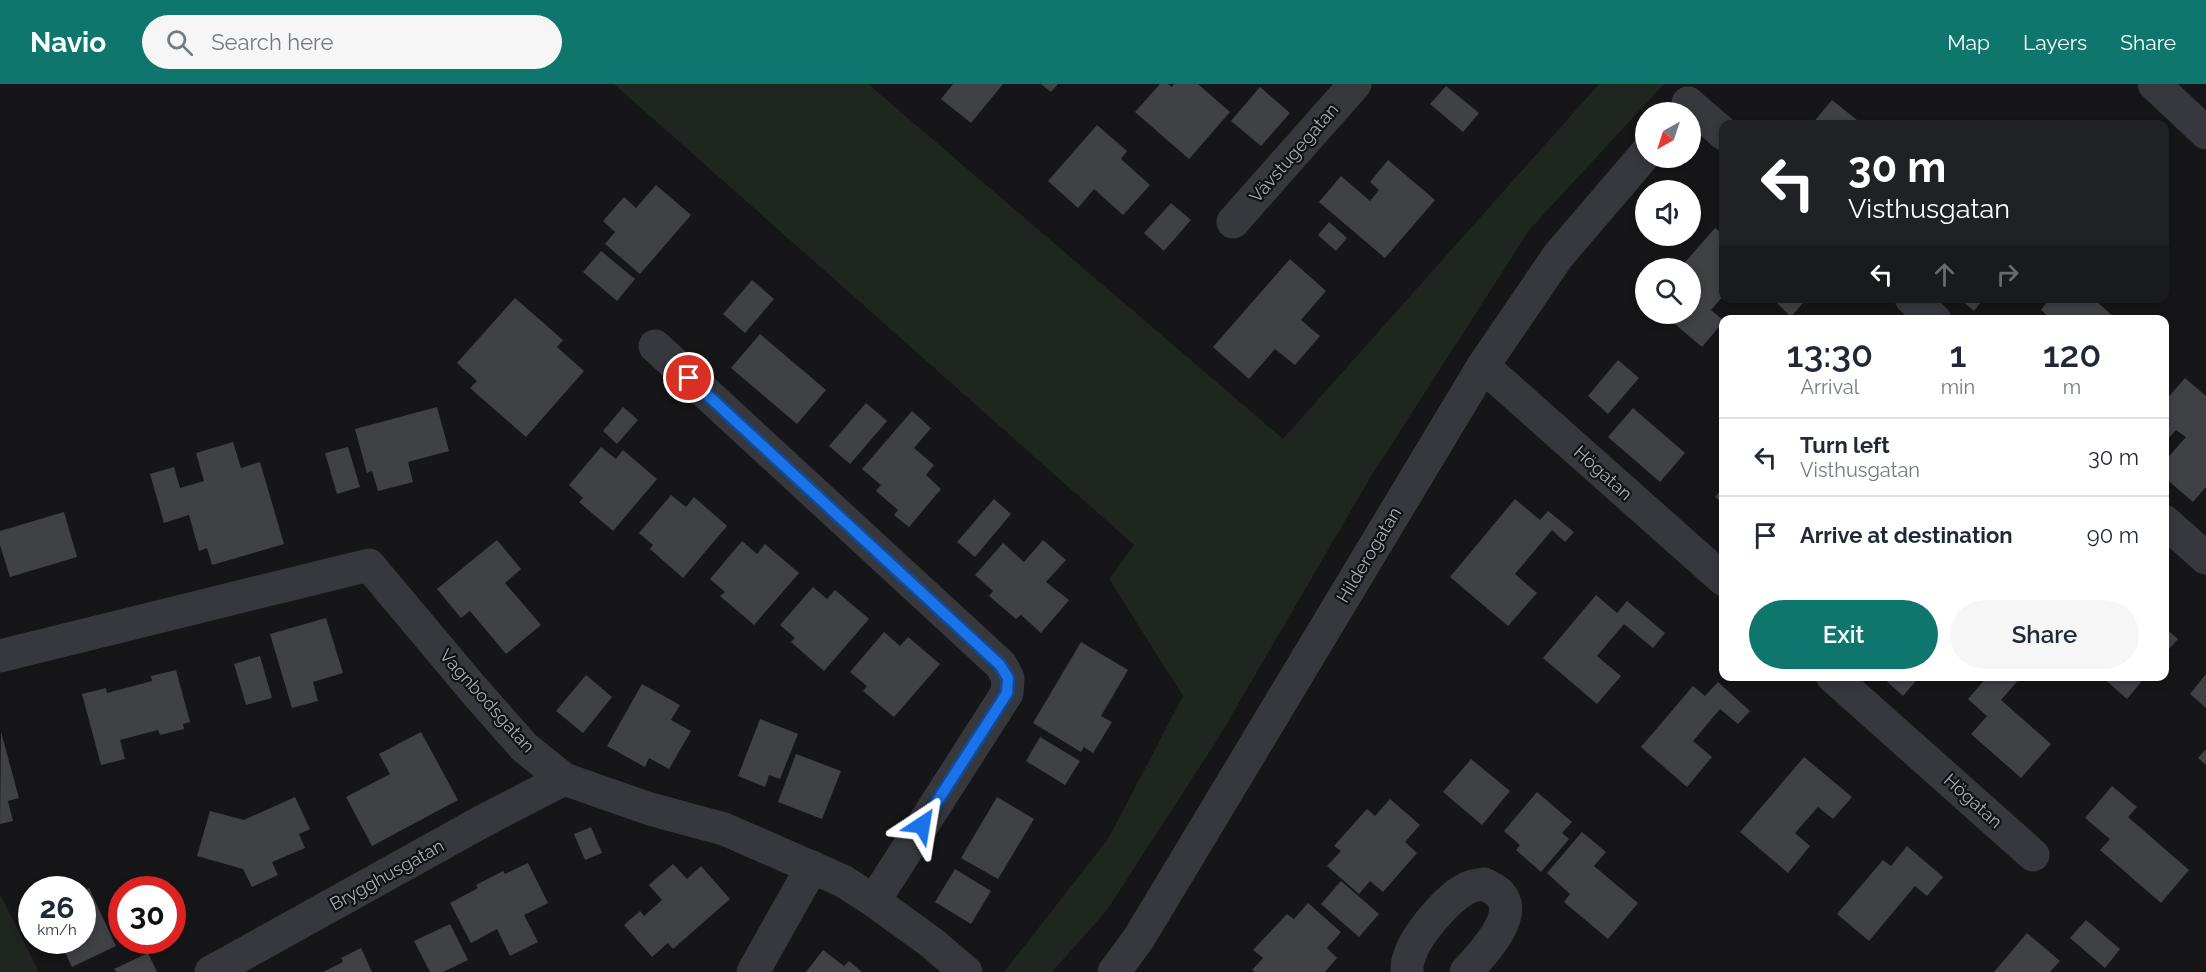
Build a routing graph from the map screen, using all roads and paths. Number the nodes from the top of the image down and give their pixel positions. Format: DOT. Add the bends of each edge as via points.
graph roads {
  1 [pos="1355,84"];
  2 [pos="2154,84"];
  3 [pos="1691,100"];
  4 [pos="1719,129"];
  5 [pos="2206,133"];
  6 [pos="1635,166"];
  7 [pos="1233,222"];
  8 [pos="1916,303"];
  9 [pos="1930,315"];
  10 [pos="655,346"];
  11 [pos="1483,366"];
  12 [pos="2169,525"];
  13 [pos="2206,558"];
  14 [pos="1719,576"];
  15 [pos="0,656"];
  16 [pos="1838,681"];
  17 [pos="564,779"];
  18 [pos="2033,855"];
  19 [pos="812,867"];
  20 [pos="874,900"];
  21 [pos="211,972"];
  22 [pos="753,972"];
  23 [pos="966,972"];
  24 [pos="1114,972"];
  25 [pos="1407,972"];
  26 [pos="1466,972"];
  1 -- 7 [label="street, Vävstugegatan"];
  2 -- 5 [label="street"];
  3 -- 4 [label="street"];
  6 -- 11 [label="street, Hilderogatan" via="1558,256"];
  8 -- 9 [label="street"];
  10 -- 20 [label="street" via="1000,665 1008,678 1007,693"];
  11 -- 14 [label="street, Högatan"];
  11 -- 24 [label="street, Hilderogatan" via="1139,938"];
  12 -- 13 [label="street"];
  15 -- 17 [label="street, Vagnbodsgatan" via="369,565 524,747"];
  16 -- 18 [label="street, Högatan"];
  17 -- 19 [label="street, Vagnbodsgatan" via="724,829"];
  17 -- 21 [label="street, Brygghusgatan"];
  19 -- 20 [label="street, Vagnbodsgatan"];
  19 -- 22 [label="street"];
  20 -- 23 [label="street, Vagnbodsgatan"];
  25 -- 26 [label="street" via="1408,957 1416,940 1436,916 1454,896 1470,886 1484,884 1500,894 1506,907 1504,921"];
}
